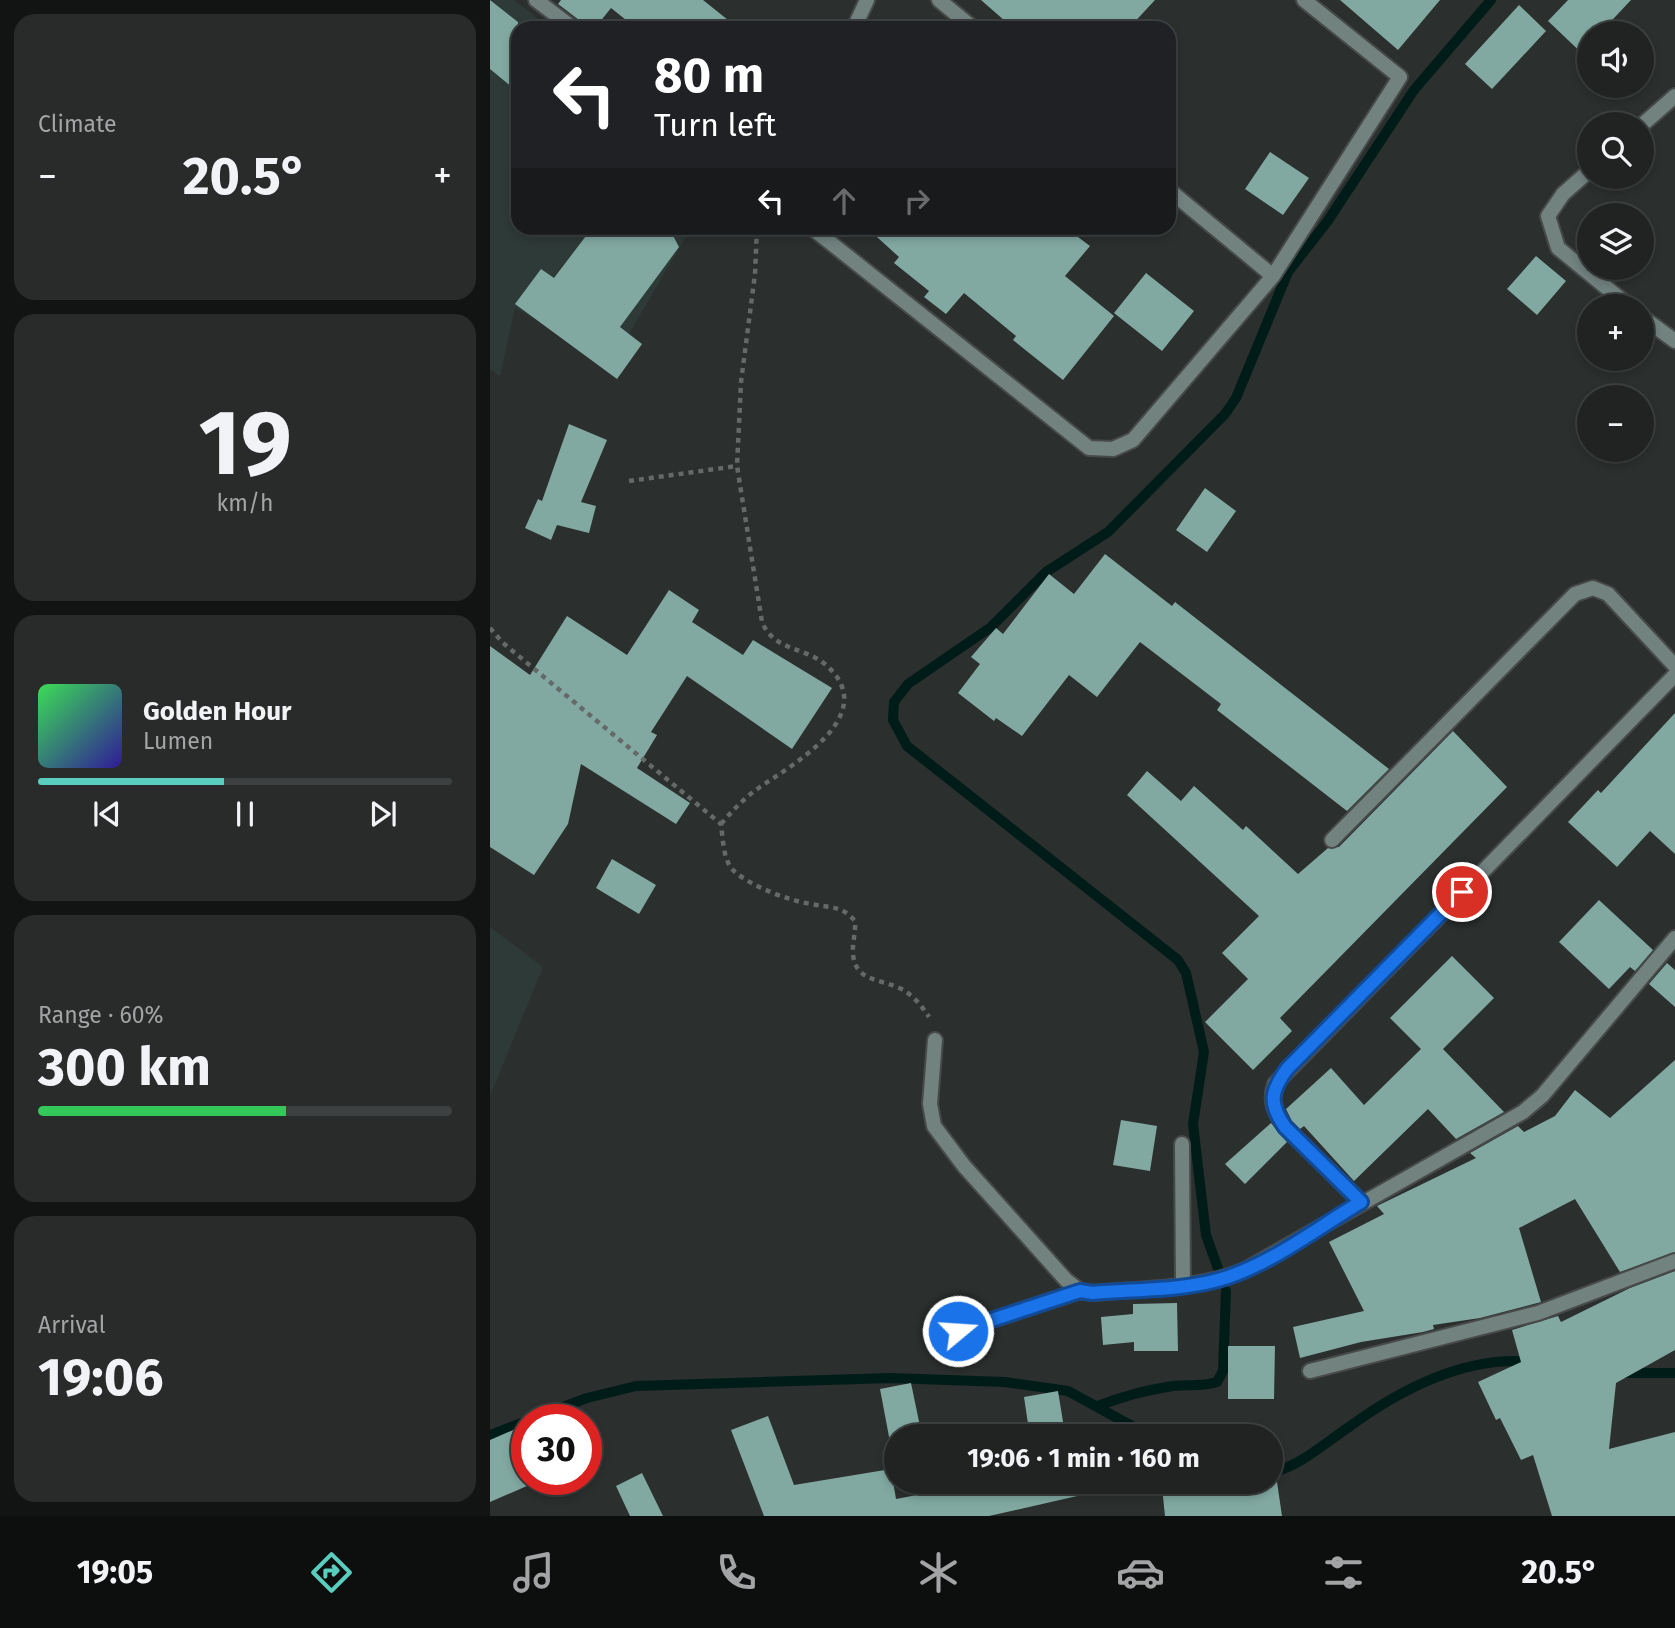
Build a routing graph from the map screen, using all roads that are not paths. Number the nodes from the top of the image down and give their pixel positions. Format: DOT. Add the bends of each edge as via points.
graph roads {
  1 [pos="536,0"];
  2 [pos="867,0"];
  3 [pos="939,0"];
  4 [pos="1304,0"];
  5 [pos="564,21"];
  6 [pos="857,21"];
  7 [pos="964,21"];
  8 [pos="1675,96"];
  9 [pos="1654,114"];
  10 [pos="1577,182"];
  11 [pos="1176,196"];
  12 [pos="821,235"];
  13 [pos="1273,276"];
  14 [pos="1614,294"];
  15 [pos="1654,326"];
  16 [pos="1675,341"];
  17 [pos="1675,666"];
  18 [pos="1675,675"];
  19 [pos="1332,841"];
  20 [pos="1675,938"];
  21 [pos="935,1040"];
  22 [pos="1182,1144"];
  23 [pos="1361,1202"];
  24 [pos="1675,1261"];
  25 [pos="1183,1286"];
  26 [pos="1080,1291"];
  27 [pos="934,1339"];
  28 [pos="1310,1371"];
  1 -- 5 [label="street"];
  2 -- 6 [label="street"];
  3 -- 7 [label="street"];
  4 -- 13 [label="street" via="1400,77"];
  8 -- 9 [label="street"];
  10 -- 14 [label="street" via="1548,216 1558,248"];
  11 -- 13 [label="street"];
  12 -- 13 [label="street" via="1089,448 1114,449 1133,440"];
  15 -- 16 [label="street"];
  17 -- 19 [label="street" via="1608,594 1592,588 1575,594"];
  18 -- 23 [label="street" via="1276,1084 1271,1098 1285,1127"];
  20 -- 23 [label="street" via="1542,1096 1498,1127"];
  21 -- 26 [label="street" via="930,1104 933,1126"];
  22 -- 25 [label="street"];
  23 -- 25 [label="street" via="1245,1270"];
  24 -- 28 [label="street" via="1538,1313"];
  25 -- 26 [label="street"];
  26 -- 27 [label="street"];
}
